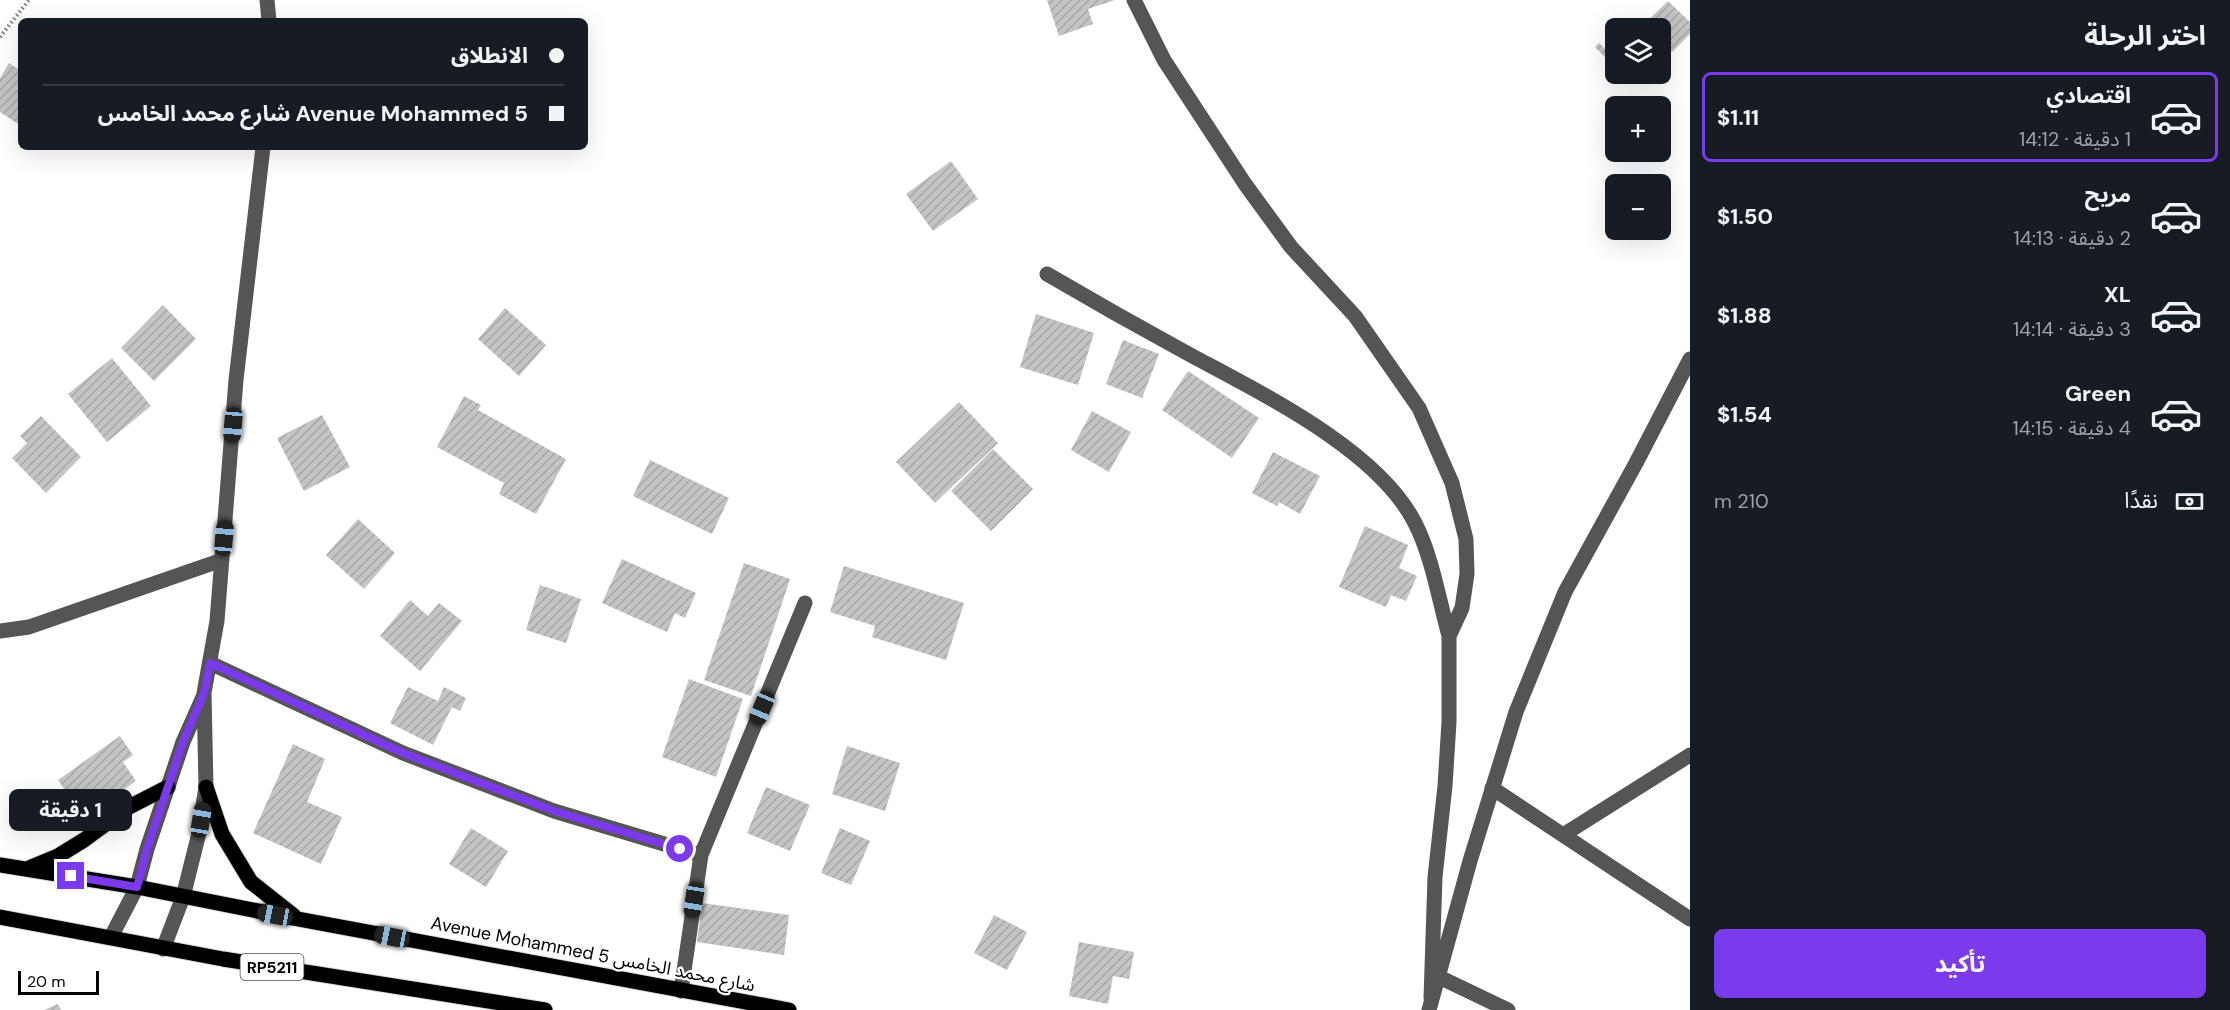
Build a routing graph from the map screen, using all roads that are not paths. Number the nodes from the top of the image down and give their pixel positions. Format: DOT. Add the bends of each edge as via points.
graph roads {
  1 [pos="267,0"];
  2 [pos="1134,0"];
  3 [pos="269,18"];
  4 [pos="263,150"];
  5 [pos="1047,274"];
  6 [pos="1690,359"];
  7 [pos="222,560"];
  8 [pos="805,603"];
  9 [pos="0,631"];
  10 [pos="1449,636"];
  11 [pos="210,663"];
  12 [pos="204,693"];
  13 [pos="1690,755"];
  14 [pos="168,787"];
  15 [pos="206,787"];
  16 [pos="1492,788"];
  17 [pos="1563,835"];
  18 [pos="701,855"];
  19 [pos="0,865"];
  20 [pos="27,869"];
  21 [pos="137,887"];
  22 [pos="183,897"];
  23 [pos="0,917"];
  24 [pos="298,919"];
  25 [pos="1690,920"];
  26 [pos="111,937"];
  27 [pos="163,949"];
  28 [pos="1437,976"];
  29 [pos="681,991"];
  30 [pos="1430,1004"];
  31 [pos="496,1006"];
  32 [pos="545,1010"];
  33 [pos="789,1010"];
  34 [pos="1508,1010"];
  1 -- 3 [label="street"];
  2 -- 10 [label="street" via="1164,60 1245,184 1291,247 1355,316 1419,408 1452,483 1466,539 1467,574 1462,608"];
  4 -- 7 [label="street" via="236,380"];
  5 -- 10 [label="street" via="1316,426 1370,466 1397,494 1415,522"];
  6 -- 16 [label="street" via="1565,592 1516,712"];
  7 -- 9 [label="street" via="29,627"];
  7 -- 11 [label="street"];
  8 -- 18 [label="street"];
  10 -- 30 [label="street" via="1449,722 1435,877"];
  11 -- 12 [label="street"];
  11 -- 18 [label="street" via="403,753 554,811"];
  12 -- 14 [label="street"];
  12 -- 15 [label="street"];
  13 -- 17 [label="street"];
  14 -- 20 [label="main road" via="129,807 58,856"];
  14 -- 21 [label="street"];
  15 -- 22 [label="street"];
  15 -- 24 [label="main road" via="222,834 251,882"];
  16 -- 17 [label="street"];
  16 -- 28 [label="street"];
  17 -- 25 [label="street"];
  18 -- 29 [label="street"];
  19 -- 20 [label="main road, Avenue Mohammed 5 شارع محمد الخامس"];
  20 -- 21 [label="main road, Avenue Mohammed 5 شارع محمد الخامس"];
  21 -- 22 [label="main road, Avenue Mohammed 5 شارع محمد الخامس"];
  21 -- 26 [label="street"];
  22 -- 24 [label="main road, Avenue Mohammed 5 شارع محمد الخامس"];
  22 -- 27 [label="street"];
  23 -- 26 [label="main road, RP5211"];
  24 -- 29 [label="main road, Avenue Mohammed 5 شارع محمد الخامس"];
  26 -- 27 [label="main road, RP5211"];
  27 -- 31 [label="main road, RP5211"];
  28 -- 30 [label="street"];
  28 -- 34 [label="street"];
  29 -- 33 [label="main road, Avenue Mohammed 5 شارع محمد الخامس"];
  31 -- 32 [label="main road, RP5211"];
}
